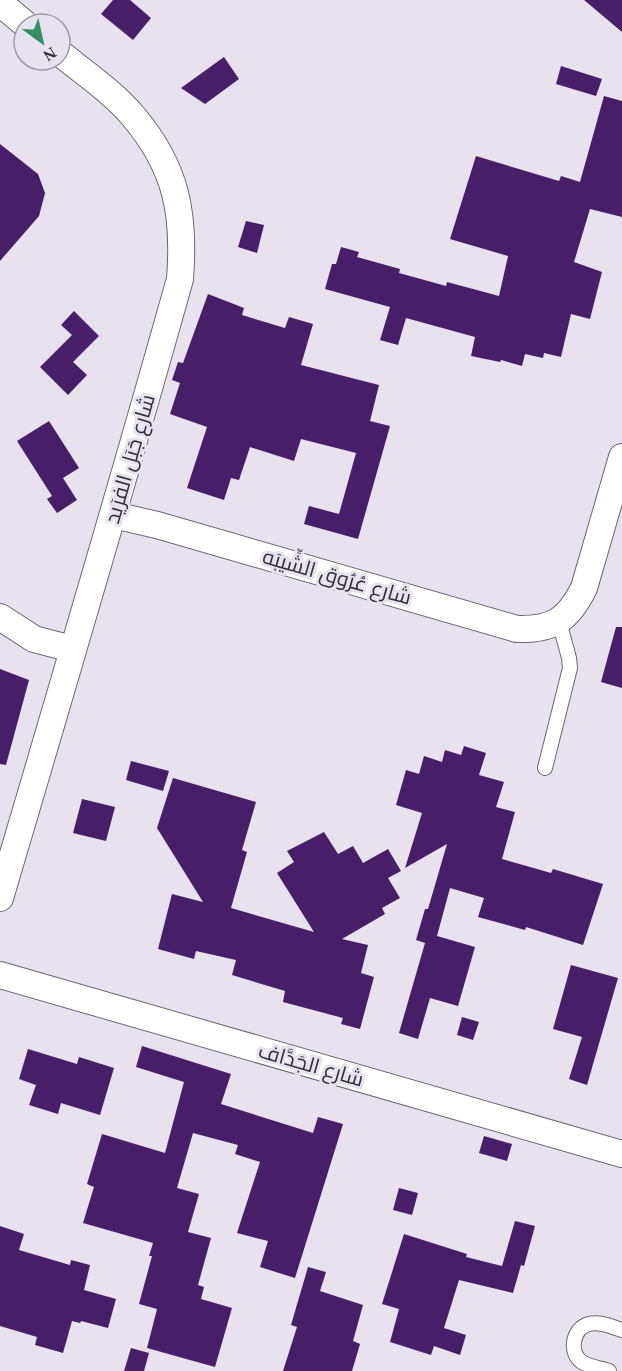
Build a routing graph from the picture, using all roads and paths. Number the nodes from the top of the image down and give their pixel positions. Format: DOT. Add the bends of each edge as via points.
graph roads {
  1 [pos="0,3"];
  2 [pos="12,13"];
  3 [pos="72,63"];
  4 [pos="622,457"];
  5 [pos="114,515"];
  6 [pos="0,617"];
  7 [pos="559,621"];
  8 [pos="72,649"];
  9 [pos="546,768"];
  10 [pos="0,898"];
  11 [pos="0,975"];
  12 [pos="622,1154"];
  13 [pos="622,1330"];
  14 [pos="622,1368"];
  15 [pos="609,1371"];
  16 [pos="617,1371"];
  1 -- 2 [label="street"];
  3 -- 5 [label="street, شارع جَبَل الفرَيد" via="132,115 153,143 170,174 183,244 180,279"];
  4 -- 7 [label="street" via="584,588 574,607"];
  5 -- 7 [label="street, شارع عُرُوق الشِّيبَه" via="517,629 538,629"];
  5 -- 8 [label="street, شارع جَبَل الفرَيد"];
  6 -- 8 [label="street" via="34,639"];
  7 -- 9 [label="lane" via="570,668"];
  8 -- 10 [label="street, شارع جَبَل الفرَيد"];
  11 -- 12 [label="street, شارع الجَدَّاف"];
  13 -- 15 [label="lane" via="591,1323 574,1339 578,1359"];
  14 -- 16 [label="lane"];
}
